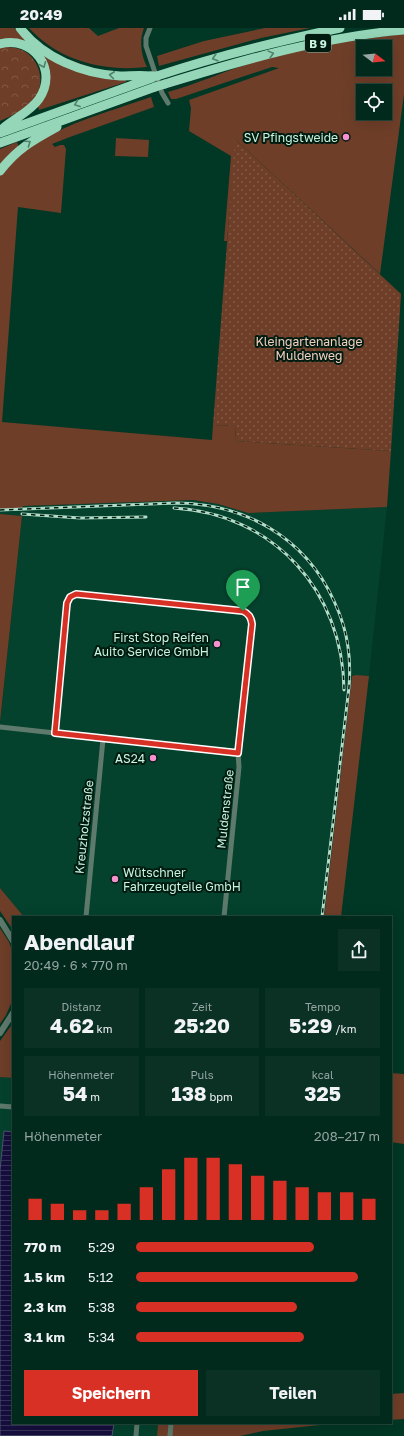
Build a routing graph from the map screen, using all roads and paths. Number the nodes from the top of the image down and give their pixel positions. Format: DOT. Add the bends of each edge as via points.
graph roads {
  1 [pos="20,28"];
  2 [pos="150,28"];
  3 [pos="340,28"];
  4 [pos="404,30"];
  5 [pos="0,44"];
  6 [pos="157,79"];
  7 [pos="168,103"];
  8 [pos="83,112"];
  9 [pos="0,132"];
  10 [pos="0,143"];
  11 [pos="0,170"];
  12 [pos="0,728"];
  13 [pos="55,733"];
  14 [pos="103,739"];
  15 [pos="238,753"];
  16 [pos="86,916"];
  17 [pos="224,916"];
  18 [pos="0,920"];
  19 [pos="12,939"];
  20 [pos="12,1015"];
  21 [pos="0,1033"];
  22 [pos="0,1106"];
  23 [pos="12,1107"];
  24 [pos="137,1424"];
  25 [pos="171,1424"];
  26 [pos="136,1436"];
  27 [pos="170,1436"];
  6 -- 1 [label="highway, B 9, one-way" via="87,71 45,51"];
  2 -- 7 [label="street" via="146,46"];
  3 -- 6 [label="highway, B 9, one-way" via="213,58"];
  6 -- 4 [label="highway, B 9, one-way" via="341,38"];
  5 -- 9 [label="highway, one-way" via="15,42 32,50 43,64 46,79 43,92 34,105"];
  6 -- 8 [label="highway, B 9"];
  6 -- 9 [label="highway, one-way"];
  8 -- 10 [label="highway, B 9"];
  11 -- 8 [label="highway, one-way" via="29,142"];
  12 -- 13 [label="street"];
  13 -- 14 [label="street"];
  13 -- 15 [label="street, Muldenstraße" via="70,597 76,594 243,611 251,617 252,624"];
  14 -- 15 [label="street"];
  14 -- 16 [label="street, Kreuzholzstraße"];
  15 -- 17 [label="street, Muldenstraße" via="239,767"];
  18 -- 19 [label="street"];
  20 -- 21 [label="street"];
  22 -- 23 [label="street"];
  24 -- 26 [label="street"];
  25 -- 27 [label="street"];
}
